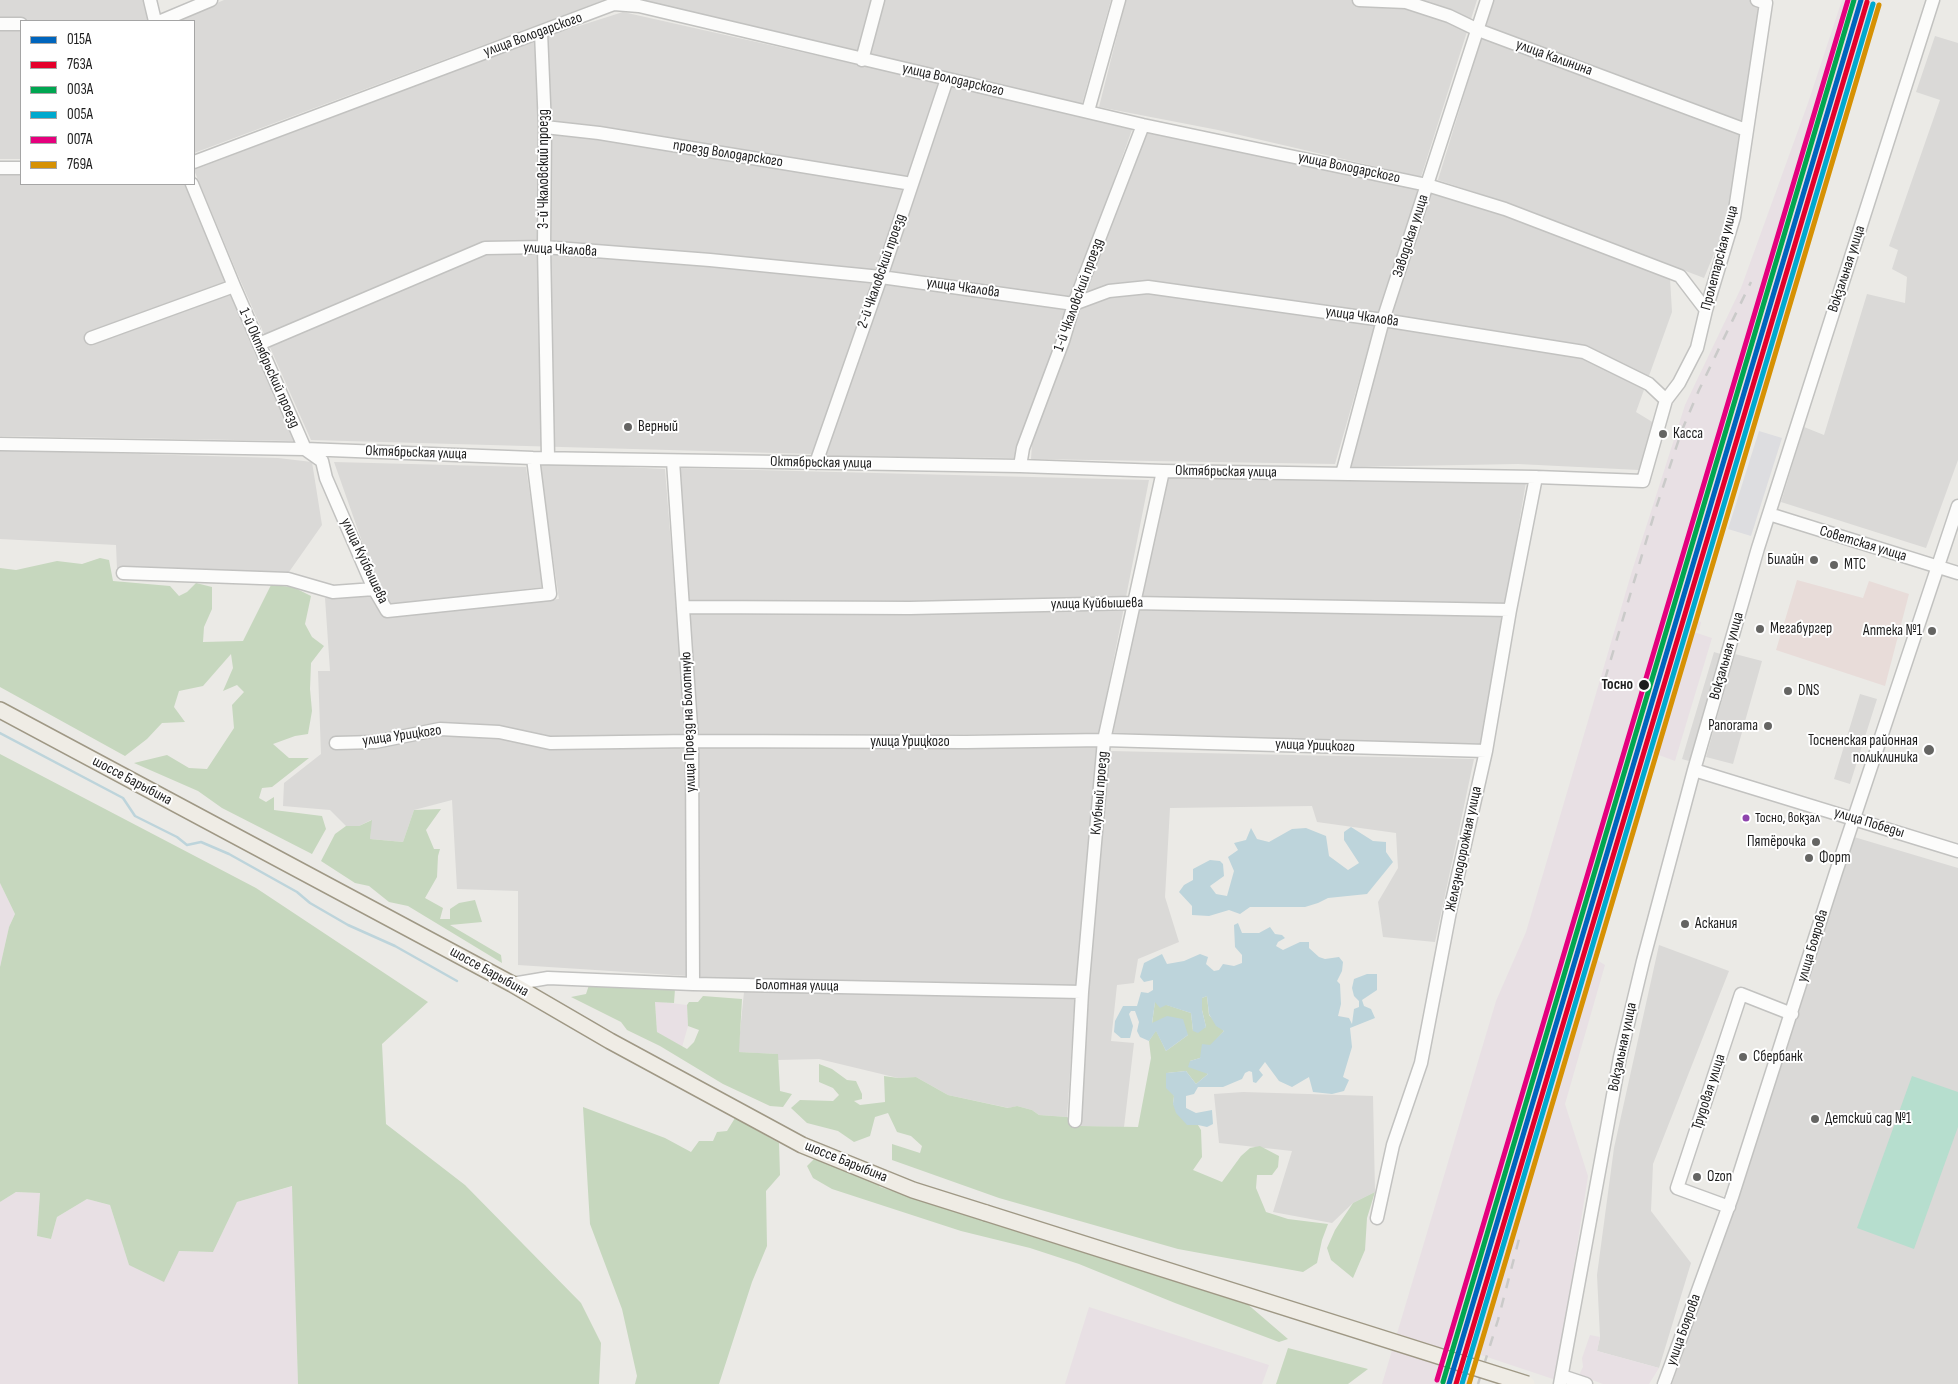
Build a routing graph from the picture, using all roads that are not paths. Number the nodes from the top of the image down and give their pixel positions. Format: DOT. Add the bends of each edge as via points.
graph roads {
  1 [pos="150,0"];
  2 [pos="211,0"];
  3 [pos="878,0"];
  4 [pos="1119,0"];
  5 [pos="1359,0"];
  6 [pos="1487,0"];
  7 [pos="1757,0"];
  8 [pos="1933,0"];
  9 [pos="640,3"];
  10 [pos="154,20"];
  11 [pos="163,20"];
  12 [pos="0,24"];
  13 [pos="20,24"];
  14 [pos="1478,30"];
  15 [pos="540,32"];
  16 [pos="862,60"];
  17 [pos="947,79"];
  18 [pos="1088,111"];
  19 [pos="1143,125"];
  20 [pos="545,127"];
  21 [pos="1746,130"];
  22 [pos="195,162"];
  23 [pos="0,168"];
  24 [pos="20,168"];
  25 [pos="912,184"];
  26 [pos="192,185"];
  27 [pos="1427,185"];
  28 [pos="544,247"];
  29 [pos="881,277"];
  30 [pos="234,286"];
  31 [pos="1074,304"];
  32 [pos="1706,310"];
  33 [pos="1384,320"];
  34 [pos="91,338"];
  35 [pos="259,344"];
  36 [pos="1666,400"];
  37 [pos="0,444"];
  38 [pos="305,449"];
  39 [pos="548,457"];
  40 [pos="533,458"];
  41 [pos="673,461"];
  42 [pos="816,463"];
  43 [pos="1020,466"];
  44 [pos="1163,472"];
  45 [pos="1342,474"];
  46 [pos="1536,477"];
  47 [pos="1643,481"];
  48 [pos="1958,506"];
  49 [pos="1769,514"];
  50 [pos="1938,567"];
  51 [pos="123,573"];
  52 [pos="1958,573"];
  53 [pos="374,589"];
  54 [pos="1133,603"];
  55 [pos="684,607"];
  56 [pos="1510,610"];
  57 [pos="0,710"];
  58 [pos="1104,740"];
  59 [pos="692,741"];
  60 [pos="336,743"];
  61 [pos="1486,751"];
  62 [pos="1694,770"];
  63 [pos="1854,819"];
  64 [pos="1958,851"];
  65 [pos="512,984"];
  66 [pos="693,984"];
  67 [pos="1082,992"];
  68 [pos="1792,1014"];
  69 [pos="1075,1121"];
  70 [pos="1729,1207"];
  71 [pos="1377,1218"];
  72 [pos="1561,1380"];
  73 [pos="1527,1384"];
  74 [pos="1586,1384"];
  75 [pos="1664,1384"];
  1 -- 10 [label="street"];
  2 -- 11 [label="street"];
  3 -- 16 [label="street"];
  4 -- 18 [label="street"];
  5 -- 14 [label="street, улица Калинина" via="1406,2 1449,16"];
  6 -- 14 [label="street, Заводская улица"];
  7 -- 21 [label="street, Пролетарская улица" via="1766,3"];
  8 -- 49 [label="street, Вокзальная улица"];
  9 -- 15 [label="street, улица Володарского" via="614,4"];
  9 -- 16 [label="street, улица Володарского"];
  12 -- 13 [label="street"];
  14 -- 21 [label="street, улица Калинина"];
  14 -- 27 [label="street, Заводская улица"];
  15 -- 20 [label="street, 3-й Чкаловский проезд"];
  15 -- 22 [label="street, улица Володарского"];
  16 -- 17 [label="street, улица Володарского"];
  17 -- 18 [label="street, улица Володарского"];
  17 -- 25 [label="street, 2-й Чкаловский проезд"];
  18 -- 19 [label="street, улица Володарского"];
  19 -- 27 [label="street, улица Володарского"];
  19 -- 31 [label="street, 1-й Чкаловский проезд"];
  20 -- 25 [label="street, проезд Володарского"];
  20 -- 28 [label="street, 3-й Чкаловский проезд"];
  21 -- 32 [label="street, Пролетарская улица" via="1734,217"];
  23 -- 24 [label="street"];
  25 -- 29 [label="street, 2-й Чкаловский проезд"];
  26 -- 30 [label="street, 1-й Октябрьский проезд"];
  27 -- 32 [label="street, улица Володарского" via="1505,209 1680,276"];
  27 -- 33 [label="street, Заводская улица"];
  28 -- 29 [label="street, улица Чкалова"];
  28 -- 35 [label="street, улица Чкалова" via="486,248"];
  28 -- 39 [label="street, 3-й Чкаловский проезд"];
  29 -- 31 [label="street, улица Чкалова"];
  29 -- 42 [label="street, 2-й Чкаловский проезд"];
  30 -- 34 [label="street"];
  30 -- 35 [label="street, 1-й Октябрьский проезд"];
  31 -- 33 [label="street, улица Чкалова" via="1109,291 1148,287"];
  31 -- 43 [label="street, 1-й Чкаловский проезд" via="1023,448"];
  32 -- 36 [label="street, Пролетарская улица" via="1697,348"];
  33 -- 36 [label="street, улица Чкалова" via="1584,352 1649,384"];
  33 -- 45 [label="street, Заводская улица"];
  35 -- 38 [label="street, 1-й Октябрьский проезд"];
  36 -- 47 [label="street, Пролетарская улица"];
  37 -- 38 [label="street, Октябрьская улица"];
  38 -- 40 [label="street, Октябрьская улица"];
  38 -- 53 [label="street, улица Куйбышева" via="322,461 326,478"];
  39 -- 40 [label="street, Октябрьская улица"];
  39 -- 41 [label="street, Октябрьская улица"];
  40 -- 53 [label="street, улица Куйбышева" via="550,594 387,611"];
  41 -- 42 [label="street, Октябрьская улица"];
  41 -- 55 [label="street, улица Проезд на Болотную"];
  42 -- 43 [label="street, Октябрьская улица"];
  43 -- 44 [label="street, Октябрьская улица"];
  44 -- 45 [label="street, Октябрьская улица"];
  44 -- 54 [label="street, Клубный проезд"];
  45 -- 46 [label="street, Октябрьская улица"];
  46 -- 47 [label="street, Октябрьская улица"];
  46 -- 56 [label="street, Железнодорожная улица"];
  48 -- 50 [label="street, улица Боярова"];
  49 -- 50 [label="street, Советская улица"];
  49 -- 62 [label="street, Вокзальная улица"];
  50 -- 52 [label="street, Советская улица"];
  50 -- 63 [label="street, улица Боярова"];
  51 -- 53 [label="street" via="288,579 333,592"];
  54 -- 55 [label="street, улица Куйбышева" via="910,608"];
  54 -- 56 [label="street, улица Куйбышева"];
  54 -- 58 [label="street, Клубный проезд"];
  55 -- 59 [label="street, улица Проезд на Болотную"];
  56 -- 61 [label="street, Железнодорожная улица"];
  57 -- 65 [label="main road, шоссе Барыбина"];
  58 -- 59 [label="street, улица Урицкого"];
  58 -- 61 [label="street, улица Урицкого"];
  58 -- 67 [label="street, Клубный проезд"];
  59 -- 60 [label="street, улица Урицкого" via="550,743 499,732 440,729 375,742"];
  59 -- 66 [label="street, улица Проезд на Болотную"];
  61 -- 71 [label="street, Железнодорожная улица" via="1421,1062 1393,1145"];
  62 -- 63 [label="street, улица Победы"];
  62 -- 72 [label="street, Вокзальная улица" via="1620,1057"];
  63 -- 64 [label="street, улица Победы"];
  63 -- 68 [label="street, улица Боярова"];
  65 -- 66 [label="street, Болотная улица" via="548,978"];
  65 -- 73 [label="main road, шоссе Барыбина, bridge" via="802,1145 913,1190"];
  66 -- 67 [label="street, Болотная улица"];
  67 -- 69 [label="street, Клубный проезд"];
  68 -- 70 [label="street, улица Боярова"];
  68 -- 70 [label="street, Трудовая улица" via="1741,994 1677,1188"];
  70 -- 75 [label="street, улица Боярова"];
  72 -- 74 [label="street"];
}
